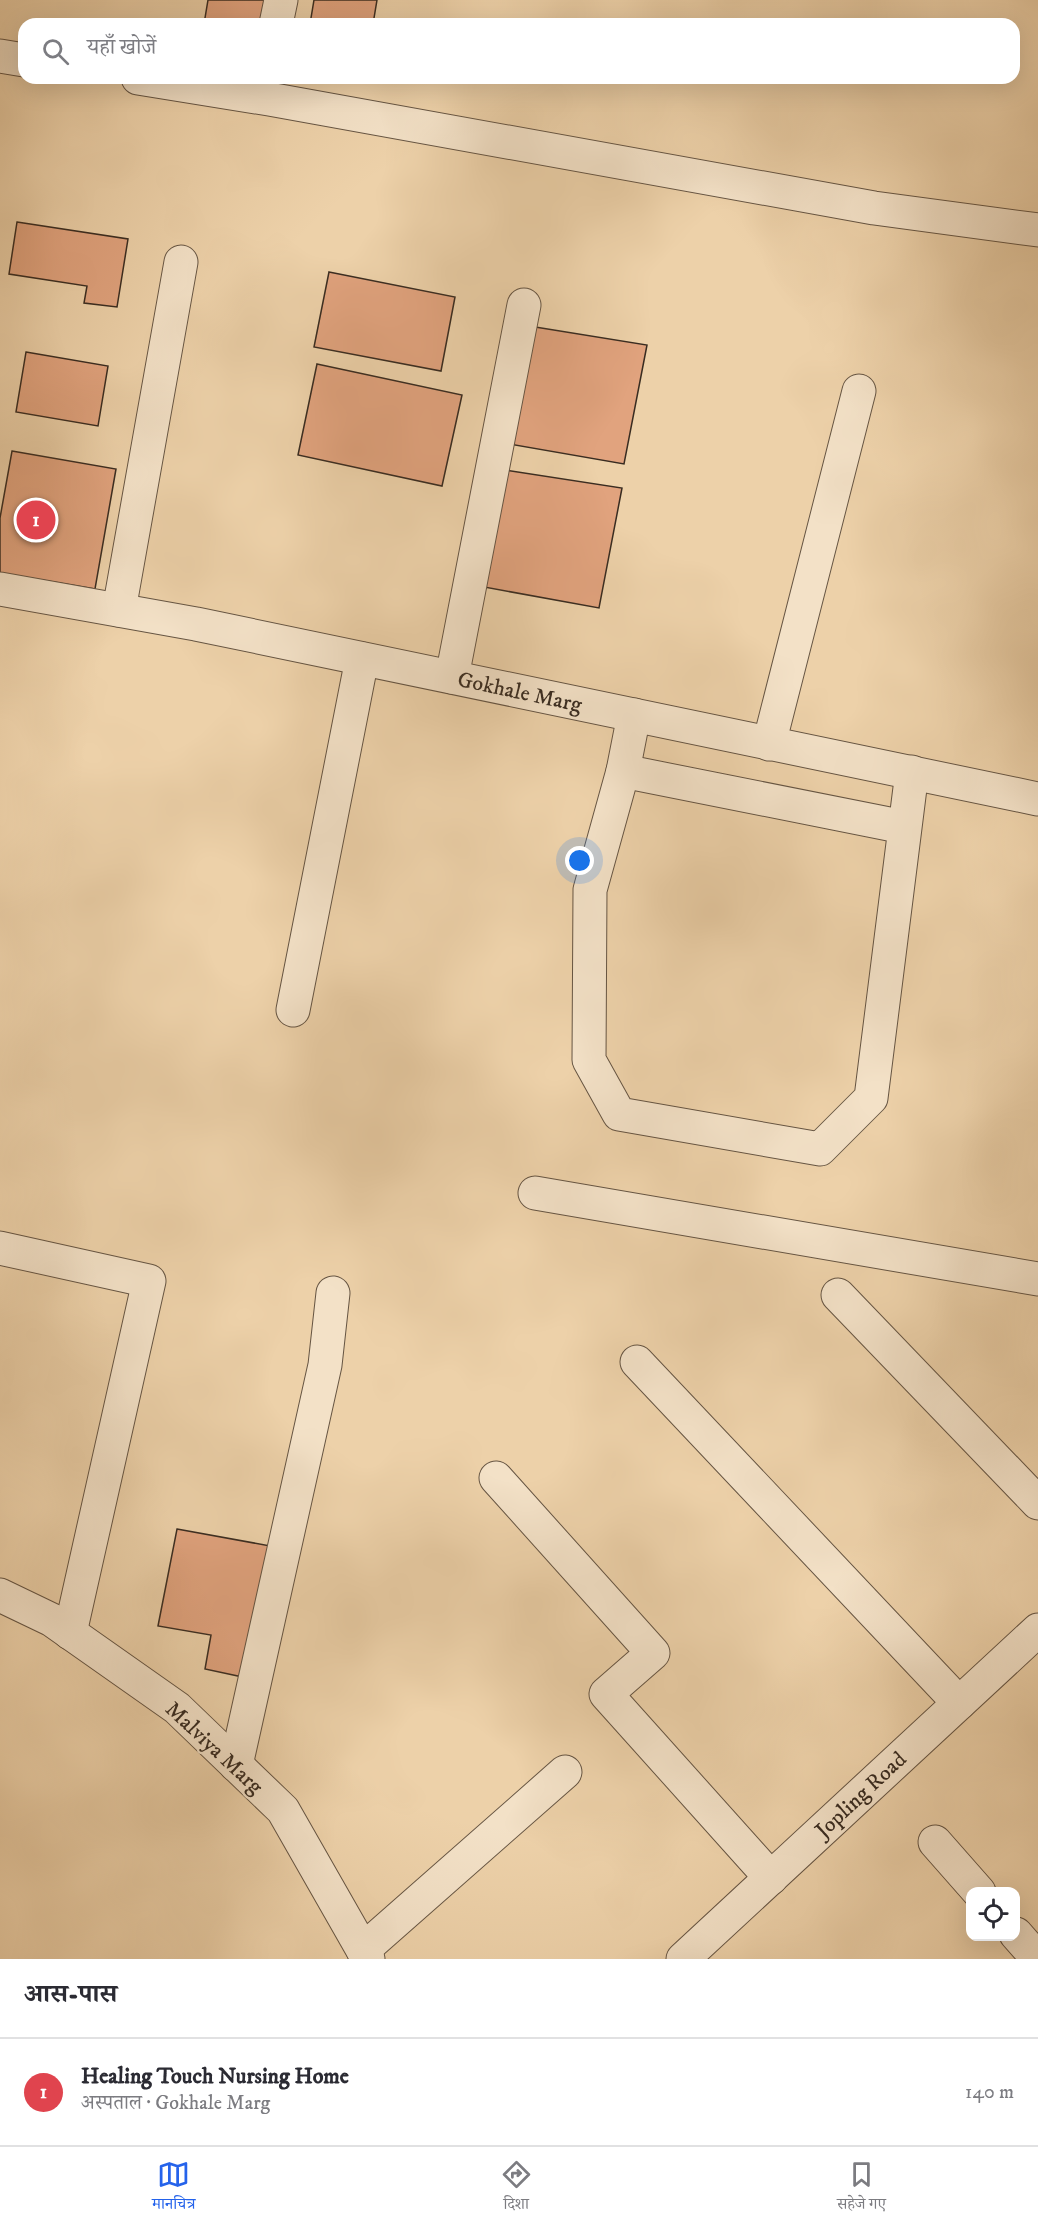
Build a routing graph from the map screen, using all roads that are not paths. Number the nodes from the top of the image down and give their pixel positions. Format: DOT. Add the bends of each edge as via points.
graph roads {
  1 [pos="280,0"];
  2 [pos="277,18"];
  3 [pos="0,56"];
  4 [pos="18,59"];
  5 [pos="175,84"];
  6 [pos="1038,230"];
  7 [pos="181,262"];
  8 [pos="524,305"];
  9 [pos="859,392"];
  10 [pos="0,589"];
  11 [pos="119,610"];
  12 [pos="362,658"];
  13 [pos="452,677"];
  14 [pos="634,715"];
  15 [pos="769,744"];
  16 [pos="623,771"];
  17 [pos="912,772"];
  18 [pos="1038,799"];
  19 [pos="904,826"];
  20 [pos="293,1010"];
  21 [pos="535,1193"];
  22 [pos="0,1248"];
  23 [pos="1038,1280"];
  24 [pos="333,1293"];
  25 [pos="838,1295"];
  26 [pos="637,1362"];
  27 [pos="496,1478"];
  28 [pos="1038,1503"];
  29 [pos="0,1595"];
  30 [pos="1038,1630"];
  31 [pos="70,1633"];
  32 [pos="959,1703"];
  33 [pos="236,1765"];
  34 [pos="565,1773"];
  35 [pos="935,1842"];
  36 [pos="771,1878"];
  37 [pos="975,1887"];
  38 [pos="1020,1939"];
  39 [pos="366,1954"];
  40 [pos="683,1959"];
  41 [pos="1038,1959"];
  1 -- 2 [label="street"];
  3 -- 4 [label="street"];
  5 -- 6 [label="street" via="874,208"];
  7 -- 11 [label="street"];
  8 -- 13 [label="street"];
  9 -- 15 [label="street"];
  10 -- 11 [label="street, Gokhale Marg"];
  11 -- 12 [label="street, Gokhale Marg"];
  12 -- 13 [label="street, Gokhale Marg"];
  12 -- 20 [label="street"];
  13 -- 14 [label="street, Gokhale Marg"];
  14 -- 15 [label="street, Gokhale Marg"];
  14 -- 16 [label="street"];
  15 -- 17 [label="street, Gokhale Marg"];
  16 -- 19 [label="street"];
  16 -- 19 [label="street" via="590,891 589,1060 620,1114 820,1149 871,1098"];
  17 -- 18 [label="street, Gokhale Marg"];
  17 -- 19 [label="street"];
  21 -- 23 [label="street"];
  22 -- 31 [label="street" via="149,1281"];
  24 -- 33 [label="street" via="325,1365"];
  25 -- 28 [label="street"];
  26 -- 32 [label="street"];
  27 -- 36 [label="street" via="653,1653 606,1694"];
  29 -- 31 [label="street, Malviya Marg"];
  30 -- 32 [label="street, Jopling Road"];
  31 -- 33 [label="street, Malviya Marg" via="177,1708"];
  32 -- 36 [label="street, Jopling Road"];
  33 -- 39 [label="street, Malviya Marg" via="283,1810"];
  34 -- 39 [label="street"];
  35 -- 37 [label="street"];
  36 -- 40 [label="street, Jopling Road"];
  38 -- 41 [label="street"];
}
